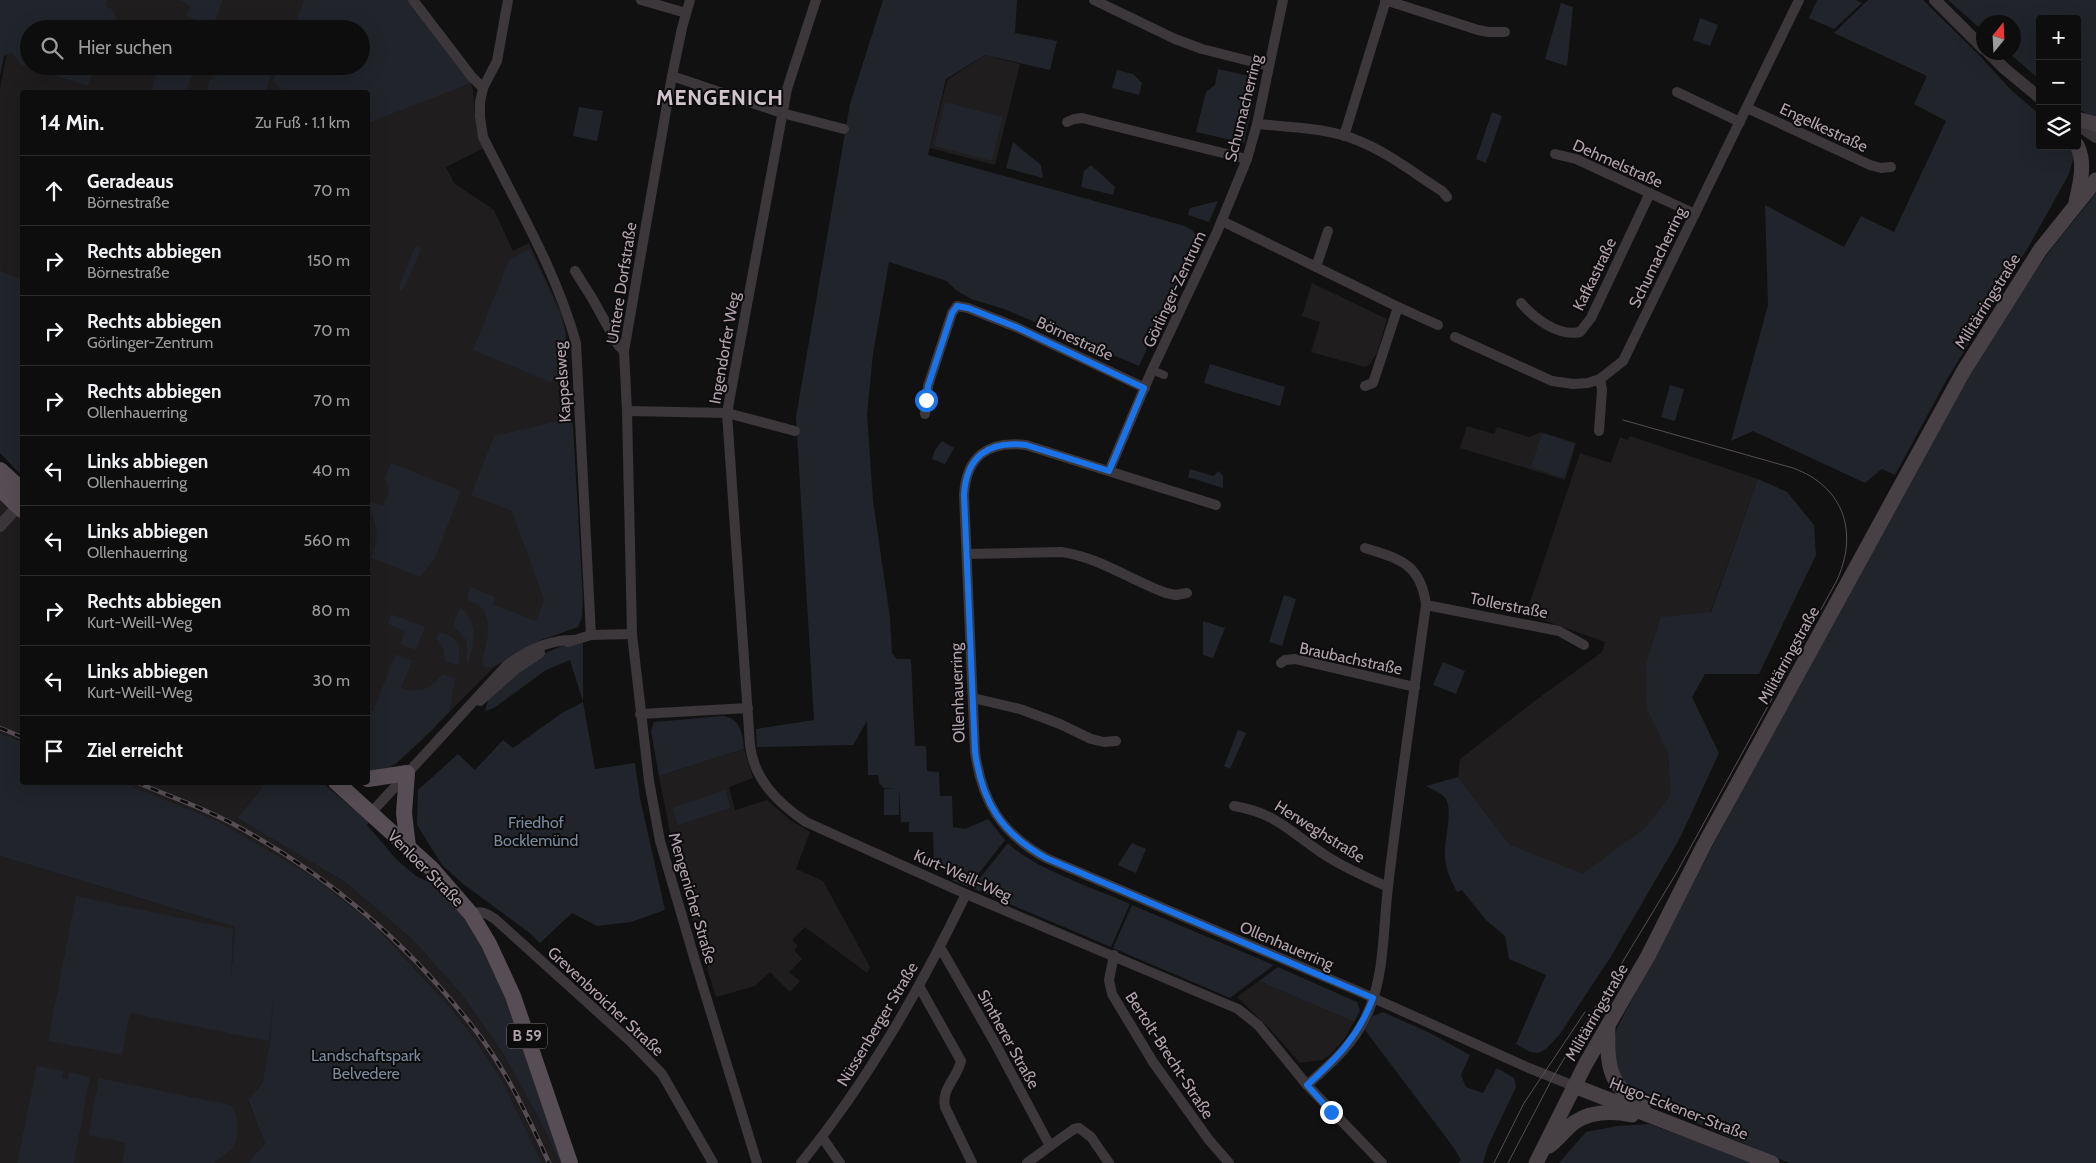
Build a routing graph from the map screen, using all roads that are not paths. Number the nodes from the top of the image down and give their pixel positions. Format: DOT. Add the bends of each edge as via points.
graph roads {
  1 [pos="413,0"];
  2 [pos="508,0"];
  3 [pos="641,0"];
  4 [pos="690,0"];
  5 [pos="816,0"];
  6 [pos="1094,0"];
  7 [pos="1283,0"];
  8 [pos="1386,0"];
  9 [pos="1799,0"];
  10 [pos="1935,0"];
  11 [pos="686,13"];
  12 [pos="1505,32"];
  13 [pos="1976,40"];
  14 [pos="1996,60"];
  15 [pos="1270,66"];
  16 [pos="672,76"];
  17 [pos="483,88"];
  18 [pos="1677,92"];
  19 [pos="2036,95"];
  20 [pos="1747,108"];
  21 [pos="782,113"];
  22 [pos="2081,119"];
  23 [pos="1068,122"];
  24 [pos="1740,122"];
  25 [pos="1257,124"];
  26 [pos="2096,124"];
  27 [pos="2081,127"];
  28 [pos="844,129"];
  29 [pos="1344,136"];
  30 [pos="2096,137"];
  31 [pos="2079,150"];
  32 [pos="1555,154"];
  33 [pos="1247,159"];
  34 [pos="1891,167"];
  35 [pos="2096,180"];
  36 [pos="1650,193"];
  37 [pos="1447,197"];
  38 [pos="2076,203"];
  39 [pos="1695,214"];
  40 [pos="1222,221"];
  41 [pos="1328,231"];
  42 [pos="1316,267"];
  43 [pos="575,272"];
  44 [pos="1521,303"];
  45 [pos="1398,307"];
  46 [pos="1438,324"];
  47 [pos="1456,337"];
  48 [pos="624,351"];
  49 [pos="1152,370"];
  50 [pos="1164,375"];
  51 [pos="1600,379"];
  52 [pos="1365,386"];
  53 [pos="1144,388"];
  54 [pos="628,411"];
  55 [pos="727,413"];
  56 [pos="925,414"];
  57 [pos="795,431"];
  58 [pos="1599,431"];
  59 [pos="0,470"];
  60 [pos="1109,471"];
  61 [pos="0,489"];
  62 [pos="20,500"];
  63 [pos="20,501"];
  64 [pos="20,503"];
  65 [pos="1216,505"];
  66 [pos="0,526"];
  67 [pos="1365,548"];
  68 [pos="966,554"];
  69 [pos="1187,593"];
  70 [pos="1426,605"];
  71 [pos="632,634"];
  72 [pos="592,635"];
  73 [pos="1584,645"];
  74 [pos="1281,663"];
  75 [pos="1415,687"];
  76 [pos="973,698"];
  77 [pos="748,708"];
  78 [pos="640,714"];
  79 [pos="1116,741"];
  80 [pos="407,773"];
  81 [pos="370,779"];
  82 [pos="339,785"];
  83 [pos="1234,806"];
  84 [pos="370,814"];
  85 [pos="408,847"];
  86 [pos="1388,887"];
  87 [pos="966,894"];
  88 [pos="471,914"];
  89 [pos="940,947"];
  90 [pos="1114,955"];
  91 [pos="919,986"];
  92 [pos="1373,998"];
  93 [pos="1608,1025"];
  94 [pos="1307,1085"];
  95 [pos="1574,1086"];
  96 [pos="1663,1120"];
  97 [pos="822,1137"];
  98 [pos="1050,1146"];
  99 [pos="1540,1156"];
  100 [pos="570,1163"];
  101 [pos="713,1163"];
  102 [pos="757,1163"];
  103 [pos="800,1163"];
  104 [pos="840,1163"];
  105 [pos="972,1163"];
  106 [pos="1027,1163"];
  107 [pos="1109,1163"];
  108 [pos="1229,1163"];
  109 [pos="1382,1163"];
  110 [pos="1772,1163"];
  1 -- 17 [label="street"];
  2 -- 17 [label="street" via="497,61"];
  3 -- 11 [label="street"];
  4 -- 11 [label="street, Untere Dorfstraße"];
  5 -- 21 [label="street, Ingendorfer Weg"];
  6 -- 15 [label="street" via="1202,50"];
  7 -- 15 [label="street, Schumacherring"];
  8 -- 12 [label="street" via="1478,30"];
  8 -- 29 [label="street"];
  9 -- 20 [label="street, Schumacherring"];
  10 -- 13 [label="street"];
  11 -- 16 [label="street, Untere Dorfstraße"];
  14 -- 19 [label="street"];
  15 -- 25 [label="street, Schumacherring"];
  16 -- 21 [label="street"];
  16 -- 48 [label="street, Untere Dorfstraße"];
  17 -- 72 [label="street, Kappelsweg" via="480,117 483,136 547,266 576,343"];
  18 -- 24 [label="street"];
  20 -- 24 [label="street, Schumacherring"];
  20 -- 34 [label="street, Engelkestraße" via="1870,165"];
  21 -- 28 [label="street"];
  21 -- 55 [label="street, Ingendorfer Weg"];
  22 -- 26 [label="main road"];
  23 -- 33 [label="street" via="1082,118"];
  24 -- 39 [label="street, Schumacherring"];
  25 -- 29 [label="street"];
  25 -- 33 [label="street, Schumacherring"];
  27 -- 30 [label="street"];
  29 -- 37 [label="street" via="1375,148"];
  31 -- 38 [label="main road" via="2081,180"];
  32 -- 36 [label="street, Dehmelstraße" via="1576,159"];
  33 -- 40 [label="street, Schumacherring"];
  35 -- 38 [label="main road, Militärringstraße"];
  36 -- 39 [label="street, Dehmelstraße"];
  36 -- 44 [label="street, Kafkastraße" via="1591,318 1580,332 1566,333 1540,322"];
  38 -- 93 [label="main road, Militärringstraße" via="2040,250 1962,372"];
  39 -- 51 [label="street, Schumacherring" via="1623,361"];
  40 -- 42 [label="street"];
  40 -- 49 [label="street, Görlinger-Zentrum"];
  41 -- 42 [label="street"];
  42 -- 45 [label="street"];
  43 -- 48 [label="street"];
  45 -- 46 [label="street"];
  45 -- 52 [label="street" via="1373,383"];
  47 -- 51 [label="street, Schumacherring" via="1552,381 1573,384"];
  48 -- 54 [label="street, Untere Dorfstraße"];
  49 -- 50 [label="street, Görlinger-Zentrum"];
  49 -- 53 [label="street, Görlinger-Zentrum"];
  51 -- 58 [label="street"];
  53 -- 56 [label="street, Börnestraße" via="1016,327 957,306 928,386"];
  53 -- 60 [label="street, Görlinger-Zentrum"];
  54 -- 55 [label="street"];
  54 -- 71 [label="street, Untere Dorfstraße"];
  55 -- 57 [label="street"];
  55 -- 77 [label="street, Ingendorfer Weg"];
  59 -- 62 [label="main road"];
  60 -- 65 [label="street, Ollenhauerring"];
  60 -- 68 [label="street, Ollenhauerring" via="1026,445 992,447 975,460 965,481"];
  61 -- 63 [label="main road"];
  64 -- 66 [label="street"];
  67 -- 70 [label="street" via="1404,561 1419,578"];
  68 -- 69 [label="street" via="1074,554 1090,558 1154,588 1176,595"];
  68 -- 76 [label="street, Ollenhauerring"];
  70 -- 73 [label="street, Tollerstraße" via="1559,631"];
  70 -- 75 [label="street"];
  71 -- 72 [label="street"];
  71 -- 78 [label="street, Mengenicher Straße"];
  72 -- 80 [label="street" via="534,656 483,700 472,705"];
  74 -- 75 [label="street, Braubachstraße" via="1295,659"];
  75 -- 86 [label="street"];
  76 -- 79 [label="street" via="1020,708 1091,739"];
  76 -- 92 [label="street, Ollenhauerring" via="978,776 998,818 1020,842 1046,858"];
  77 -- 78 [label="street"];
  77 -- 87 [label="street, Kurt-Weill-Weg" via="751,751 756,769 767,788 785,808 806,822"];
  78 -- 102 [label="street, Mengenicher Straße" via="649,783 666,866"];
  80 -- 81 [label="main road"];
  80 -- 84 [label="street"];
  80 -- 85 [label="main road" via="404,813"];
  82 -- 84 [label="main road, Venloer Straße / B 59"];
  83 -- 86 [label="street, Herweghstraße" via="1260,811 1275,818 1322,853"];
  84 -- 85 [label="main road, Venloer Straße / B 59"];
  85 -- 88 [label="main road, Venloer Straße / B 59"];
  86 -- 92 [label="street" via="1382,954"];
  87 -- 89 [label="street, Nüssenberger Straße"];
  87 -- 90 [label="street, Kurt-Weill-Weg"];
  88 -- 100 [label="main road, Venloer Straße / B 59" via="513,996"];
  88 -- 101 [label="street, Grevenbroicher Straße" via="484,912 495,919 630,1041 662,1074"];
  89 -- 91 [label="street, Nüssenberger Straße"];
  89 -- 98 [label="street, Sintherer Straße"];
  90 -- 94 [label="street, Kurt-Weill-Weg" via="1238,1009 1258,1025"];
  90 -- 108 [label="street, Bertolt-Brecht-Straße" via="1109,980 1112,994 1180,1101"];
  91 -- 97 [label="street, Nüssenberger Straße" via="872,1066"];
  91 -- 105 [label="street" via="961,1062 943,1098"];
  92 -- 94 [label="street" via="1350,1042"];
  92 -- 95 [label="street, Ollenhauerring"];
  93 -- 95 [label="main road, Militärringstraße"];
  93 -- 96 [label="main road" via="1607,1054 1612,1076 1637,1104"];
  94 -- 109 [label="street, Kurt-Weill-Weg"];
  95 -- 96 [label="main road, Hugo-Eckener-Straße"];
  95 -- 99 [label="main road, Militärringstraße"];
  96 -- 99 [label="main road" via="1619,1112 1590,1115 1576,1122"];
  96 -- 110 [label="main road, Hugo-Eckener-Straße"];
  97 -- 103 [label="street, Nüssenberger Straße"];
  97 -- 104 [label="street"];
  98 -- 106 [label="street"];
  98 -- 107 [label="street" via="1074,1128 1079,1128 1091,1137"];
}
